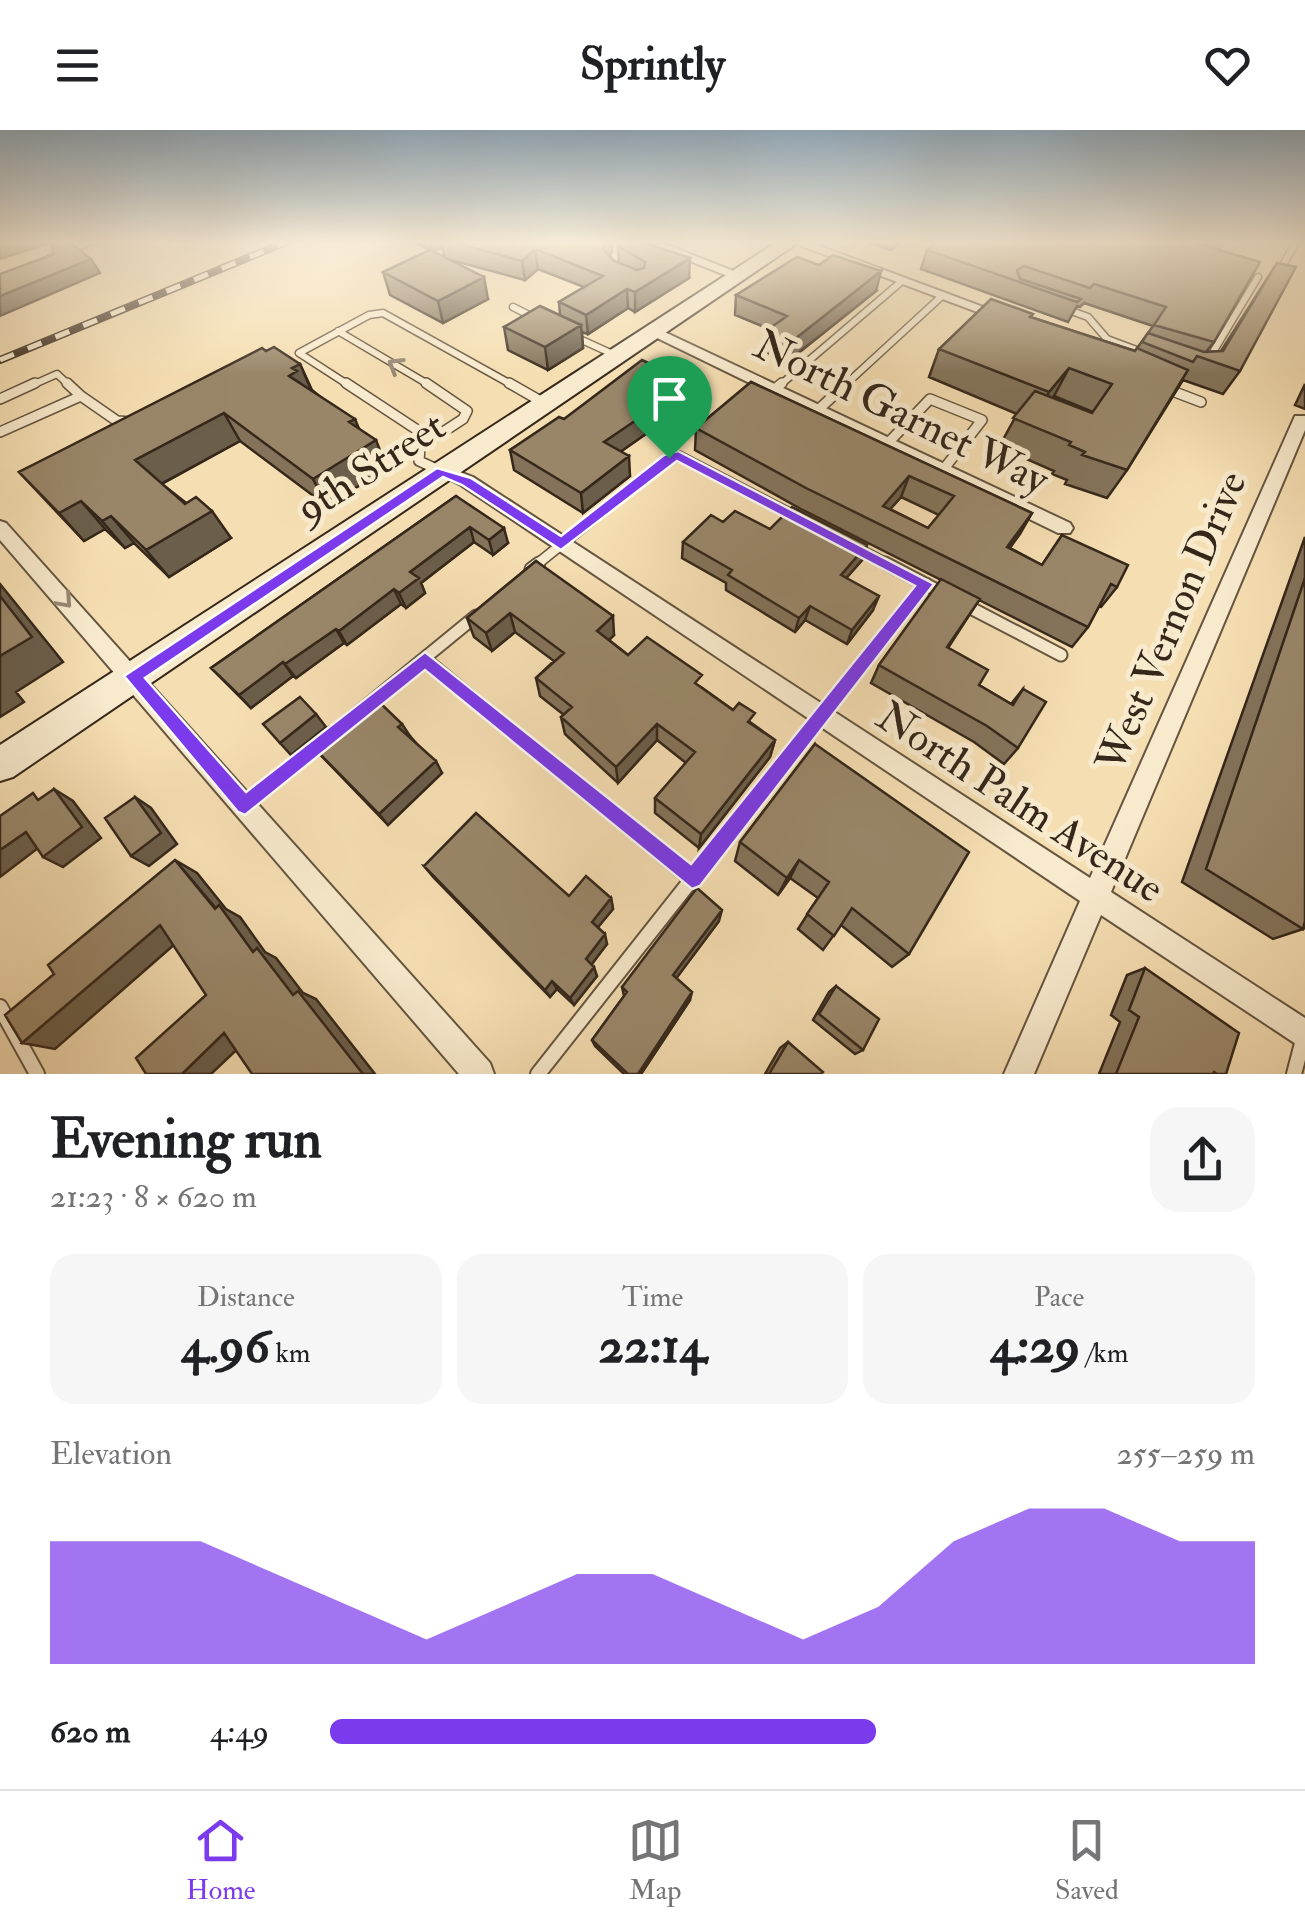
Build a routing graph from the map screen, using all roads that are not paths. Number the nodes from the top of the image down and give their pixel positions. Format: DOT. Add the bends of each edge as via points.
graph roads {
  1 [pos="725,286"];
  2 [pos="895,286"];
  3 [pos="917,286"];
  4 [pos="1253,286"];
  5 [pos="942,296"];
  6 [pos="1052,304"];
  7 [pos="513,307"];
  8 [pos="548,324"];
  9 [pos="1029,326"];
  10 [pos="338,331"];
  11 [pos="566,332"];
  12 [pos="656,332"];
  13 [pos="1107,340"];
  14 [pos="1090,344"];
  15 [pos="299,353"];
  16 [pos="618,357"];
  17 [pos="1162,359"];
  18 [pos="284,360"];
  19 [pos="1204,368"];
  20 [pos="1152,383"];
  21 [pos="776,389"];
  22 [pos="81,396"];
  23 [pos="0,398"];
  24 [pos="1201,402"];
  25 [pos="545,404"];
  26 [pos="818,410"];
  27 [pos="1301,420"];
  28 [pos="140,422"];
  29 [pos="0,432"];
  30 [pos="431,439"];
  31 [pos="888,443"];
  32 [pos="943,470"];
  33 [pos="442,472"];
  34 [pos="809,523"];
  35 [pos="0,528"];
  36 [pos="1064,528"];
  37 [pos="842,540"];
  38 [pos="561,544"];
  39 [pos="514,584"];
  40 [pos="926,584"];
  41 [pos="484,609"];
  42 [pos="1061,655"];
  43 [pos="425,660"];
  44 [pos="133,676"];
  45 [pos="821,716"];
  46 [pos="0,766"];
  47 [pos="245,805"];
  48 [pos="692,879"];
  49 [pos="1095,898"];
  50 [pos="0,1006"];
  51 [pos="1304,1035"];
  52 [pos="37,1074"];
  53 [pos="480,1074"];
  54 [pos="538,1074"];
  55 [pos="1019,1074"];
  56 [pos="1294,1074"];
  1 -- 12 [label="street, 9th Street"];
  2 -- 21 [label="lane"];
  3 -- 5 [label="street"];
  4 -- 19 [label="lane"];
  5 -- 9 [label="street"];
  5 -- 26 [label="lane"];
  6 -- 13 [label="lane" via="1088,317"];
  7 -- 8 [label="lane"];
  10 -- 15 [label="lane"];
  10 -- 25 [label="lane" via="382,313"];
  30 -- 10 [label="lane, one-way" via="463,419 462,404"];
  11 -- 16 [label="lane"];
  12 -- 16 [label="street, 9th Street"];
  12 -- 21 [label="street, North Garnet Way"];
  13 -- 14 [label="street"];
  13 -- 17 [label="lane"];
  15 -- 18 [label="lane"];
  15 -- 30 [label="lane"];
  16 -- 25 [label="street, 9th Street"];
  20 -- 24 [label="lane"];
  21 -- 26 [label="street, North Garnet Way"];
  22 -- 23 [label="lane" via="57,374"];
  22 -- 28 [label="lane" via="117,421"];
  22 -- 29 [label="lane"];
  25 -- 33 [label="street, 9th Street"];
  26 -- 31 [label="street, North Garnet Way"];
  27 -- 49 [label="street, West Vernon Drive"];
  30 -- 33 [label="lane" via="420,447 419,461"];
  31 -- 32 [label="street, North Garnet Way"];
  31 -- 32 [label="lane" via="930,400 982,420"];
  32 -- 36 [label="street, North Garnet Way"];
  33 -- 38 [label="street, North Palm Avenue"];
  33 -- 44 [label="street, 9th Street"];
  34 -- 38 [label="lane" via="678,456"];
  35 -- 44 [label="street, one-way"];
  37 -- 40 [label="lane"];
  38 -- 39 [label="lane"];
  38 -- 45 [label="street, North Palm Avenue"];
  40 -- 42 [label="lane"];
  40 -- 45 [label="lane"];
  41 -- 43 [label="lane"];
  43 -- 47 [label="lane"];
  43 -- 48 [label="lane"];
  44 -- 46 [label="street, 9th Street"];
  44 -- 47 [label="street"];
  45 -- 48 [label="lane"];
  45 -- 49 [label="street, North Palm Avenue"];
  47 -- 53 [label="street"];
  48 -- 54 [label="lane"];
  49 -- 51 [label="street, North Palm Avenue"];
  49 -- 55 [label="street, West Vernon Drive"];
  50 -- 52 [label="lane"];
  51 -- 56 [label="lane"];
}
